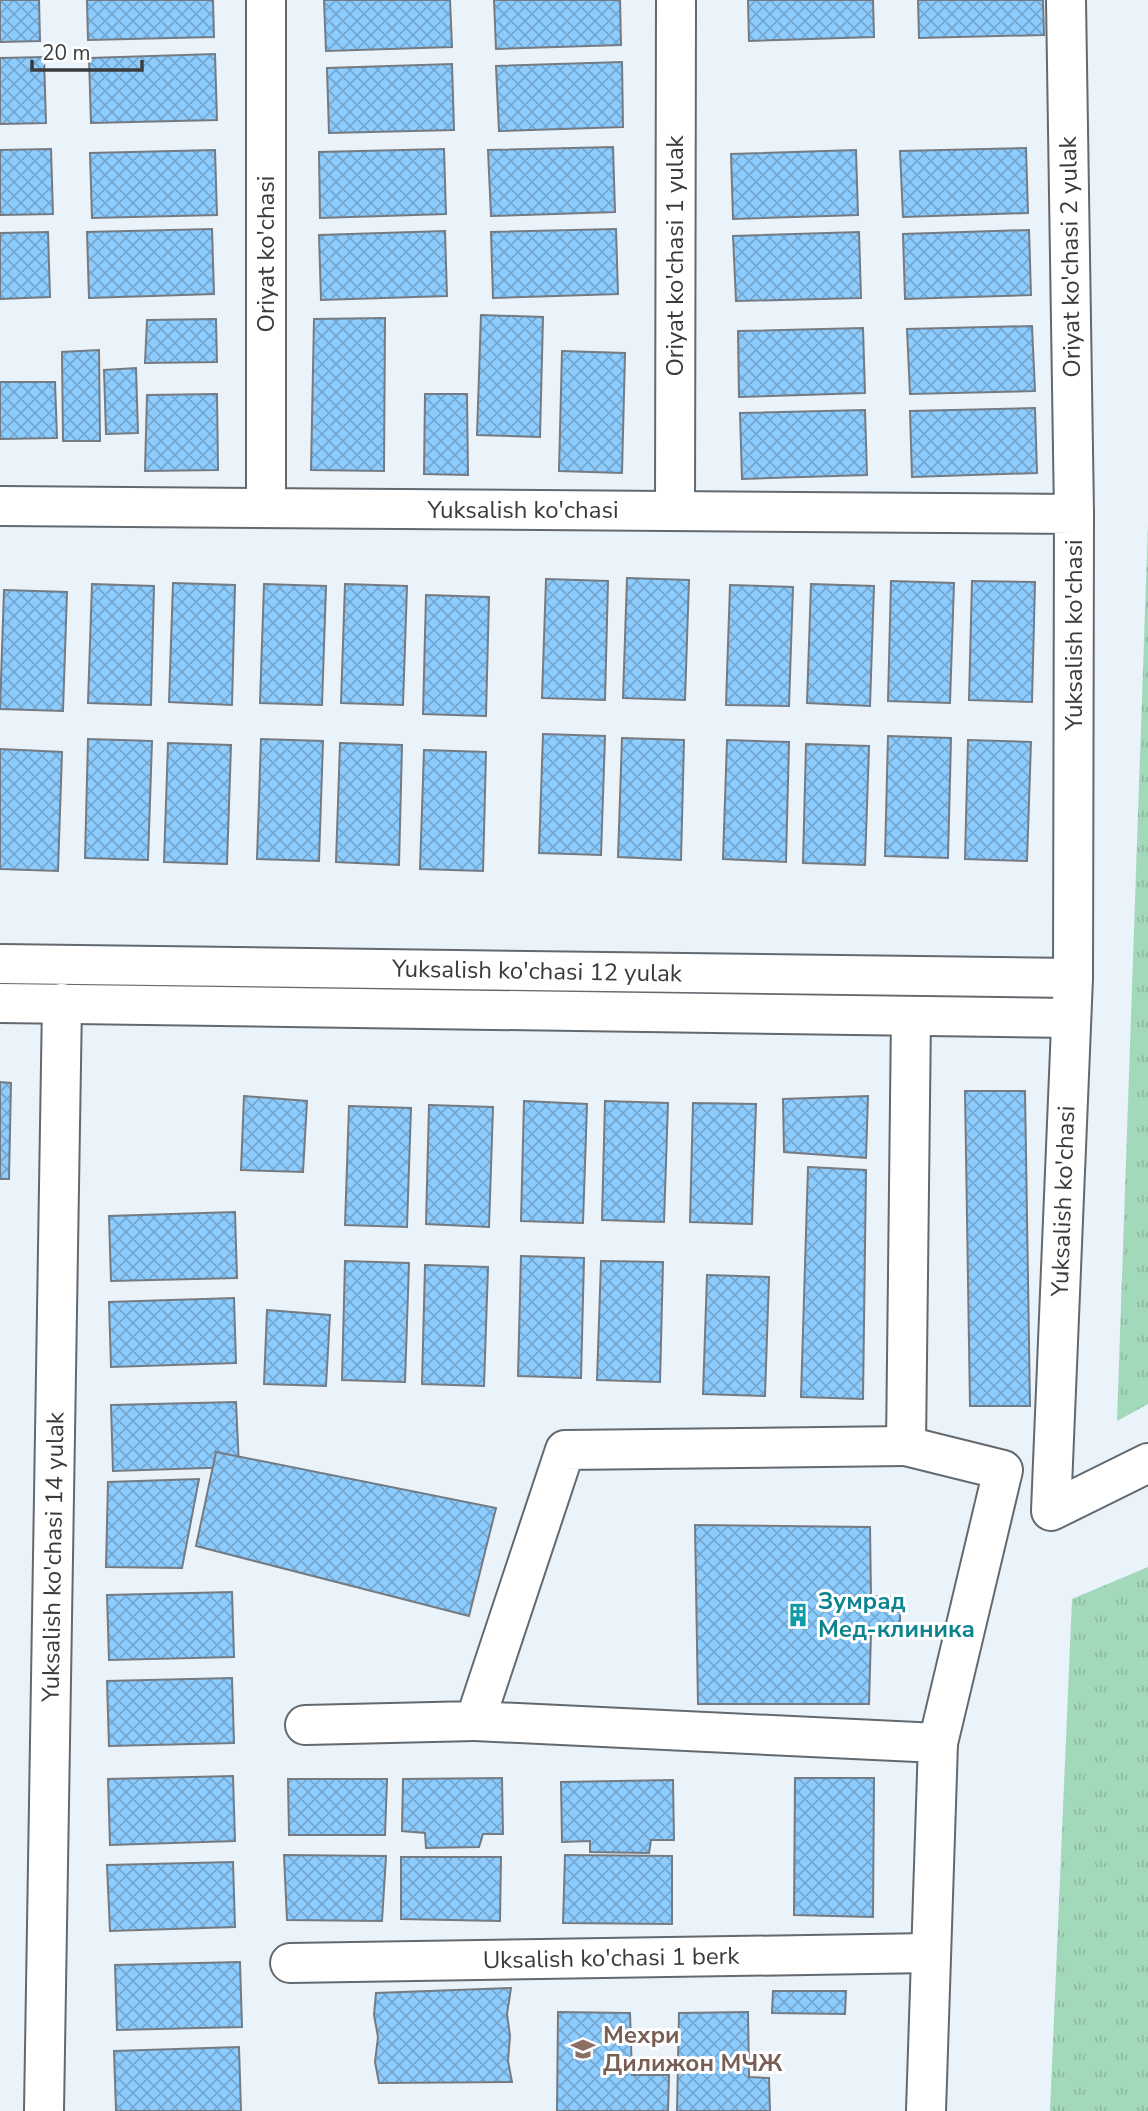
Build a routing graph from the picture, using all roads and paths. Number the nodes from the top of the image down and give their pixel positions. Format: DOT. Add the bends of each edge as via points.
graph roads {
  1 [pos="266,0"];
  2 [pos="676,0"];
  3 [pos="1066,0"];
  4 [pos="0,506"];
  5 [pos="266,508"];
  6 [pos="675,511"];
  7 [pos="1074,514"];
  8 [pos="0,964"];
  9 [pos="1073,978"];
  10 [pos="0,1003"];
  11 [pos="62,1003"];
  12 [pos="911,1016"];
  13 [pos="1071,1018"];
  14 [pos="906,1446"];
  15 [pos="1148,1463"];
  16 [pos="1003,1470"];
  17 [pos="1051,1511"];
  18 [pos="475,1721"];
  19 [pos="305,1725"];
  20 [pos="938,1743"];
  21 [pos="931,1953"];
  22 [pos="290,1963"];
  23 [pos="44,2111"];
  24 [pos="926,2111"];
  1 -- 5 [label="street, Oriyat ko'chasi"];
  2 -- 6 [label="street, Oriyat ko'chasi 1 yulak"];
  3 -- 7 [label="street, Oriyat ko'chasi 2 yulak"];
  4 -- 5 [label="street, Yuksalish ko'chasi"];
  5 -- 6 [label="street, Yuksalish ko'chasi"];
  6 -- 7 [label="street, Yuksalish ko'chasi"];
  7 -- 9 [label="street, Yuksalish ko'chasi"];
  8 -- 9 [label="street, Yuksalish ko'chasi 12 yulak"];
  9 -- 13 [label="street, Yuksalish ko'chasi"];
  10 -- 11 [label="street, Yuksalish ko'chasi 12 yulak"];
  11 -- 12 [label="street, Yuksalish ko'chasi 12 yulak"];
  11 -- 23 [label="street, Yuksalish ko'chasi 14 yulak"];
  12 -- 13 [label="street, Yuksalish ko'chasi 12 yulak"];
  12 -- 14 [label="street"];
  13 -- 17 [label="street, Yuksalish ko'chasi"];
  14 -- 16 [label="street"];
  14 -- 18 [label="street" via="565,1450"];
  15 -- 17 [label="street"];
  16 -- 17 [label="street"];
  16 -- 20 [label="street"];
  18 -- 19 [label="street"];
  18 -- 20 [label="street"];
  20 -- 21 [label="street"];
  21 -- 22 [label="street, Uksalish ko'chasi 1 berk"];
  21 -- 24 [label="street"];
}
